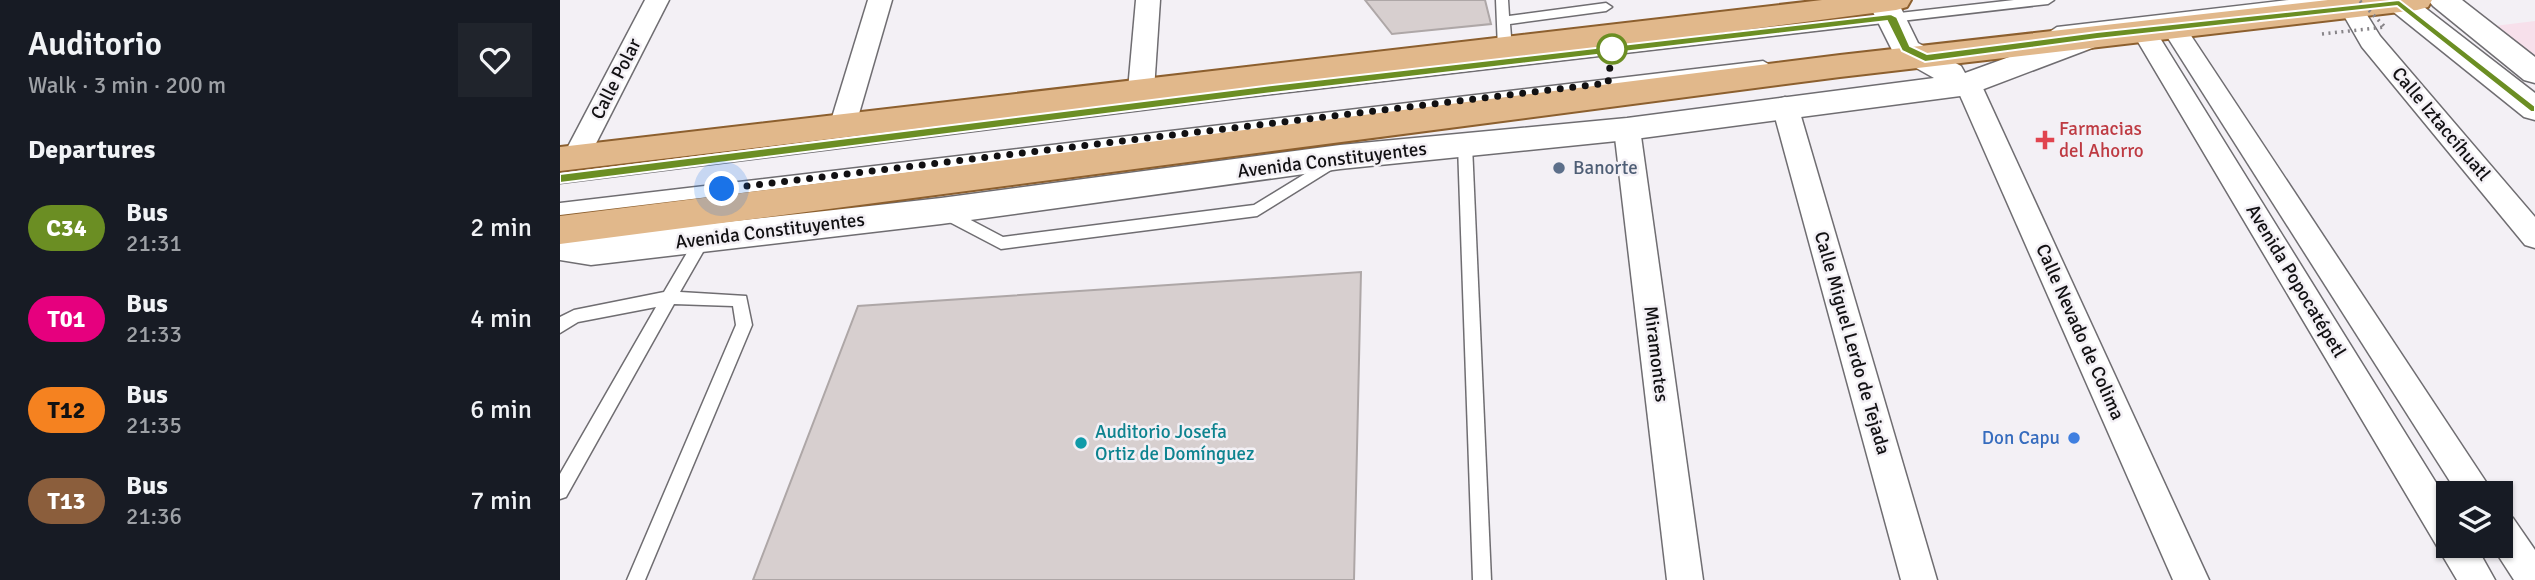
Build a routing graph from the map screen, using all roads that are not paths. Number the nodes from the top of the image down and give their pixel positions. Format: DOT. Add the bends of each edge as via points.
graph roads {
  1 [pos="657,0"];
  2 [pos="880,0"];
  3 [pos="1148,0"];
  4 [pos="1502,0"];
  5 [pos="1781,0"];
  6 [pos="2048,0"];
  7 [pos="2442,0"];
  8 [pos="2404,1"];
  9 [pos="2344,2"];
  10 [pos="1888,5"];
  11 [pos="1607,17"];
  12 [pos="1698,26"];
  13 [pos="2158,29"];
  14 [pos="1504,35"];
  15 [pos="2097,36"];
  16 [pos="1915,54"];
  17 [pos="2535,73"];
  18 [pos="1968,84"];
  19 [pos="1141,90"];
  20 [pos="1784,106"];
  21 [pos="2535,109"];
  22 [pos="843,124"];
  23 [pos="1627,129"];
  24 [pos="1465,145"];
  25 [pos="565,165"];
  26 [pos="560,209"];
  27 [pos="560,230"];
  28 [pos="2535,237"];
  29 [pos="703,238"];
  30 [pos="560,246"];
  31 [pos="668,298"];
  32 [pos="560,326"];
  33 [pos="2468,481"];
  34 [pos="560,491"];
  35 [pos="2436,512"];
  36 [pos="2513,548"];
  37 [pos="2463,558"];
  38 [pos="636,580"];
  39 [pos="1482,580"];
  40 [pos="1685,580"];
  41 [pos="1919,580"];
  42 [pos="2191,580"];
  43 [pos="2477,580"];
  44 [pos="2534,580"];
  1 -- 25 [label="street, Calle Polar"];
  2 -- 22 [label="street"];
  3 -- 19 [label="street"];
  4 -- 14 [label="lane"];
  5 -- 12 [label="main road"];
  6 -- 10 [label="lane"];
  7 -- 17 [label="street"];
  8 -- 9 [label="main road, Avenida Constituyentes"];
  8 -- 21 [label="street"];
  9 -- 13 [label="main road, Avenida Constituyentes"];
  9 -- 16 [label="lane"];
  9 -- 28 [label="street, Calle Iztaccíhuatl" via="2371,41"];
  10 -- 12 [label="main road"];
  10 -- 16 [label="street"];
  10 -- 25 [label="lane" via="1238,93"];
  11 -- 12 [label="main road"];
  11 -- 14 [label="main road"];
  13 -- 15 [label="main road, Avenida Constituyentes"];
  13 -- 33 [label="street, Avenida Popocatépetl"];
  13 -- 35 [label="street, Avenida Popocatépetl"];
  14 -- 19 [label="main road"];
  15 -- 16 [label="main road, Avenida Constituyentes"];
  15 -- 18 [label="street, Avenida Constituyentes"];
  16 -- 18 [label="street"];
  16 -- 26 [label="lane"];
  16 -- 27 [label="main road, Avenida Constituyentes"];
  18 -- 20 [label="street, Avenida Constituyentes"];
  18 -- 42 [label="street, Calle Nevado de Colima"];
  19 -- 22 [label="main road"];
  20 -- 23 [label="street, Avenida Constituyentes"];
  20 -- 41 [label="street, Calle Miguel Lerdo de Tejada"];
  22 -- 25 [label="main road"];
  23 -- 24 [label="street, Avenida Constituyentes"];
  23 -- 40 [label="street, Miramontes"];
  24 -- 29 [label="street, Avenida Constituyentes"];
  24 -- 39 [label="lane"];
  29 -- 30 [label="street, Avenida Constituyentes" via="591,251"];
  29 -- 31 [label="lane"];
  31 -- 32 [label="lane" via="574,316"];
  31 -- 34 [label="lane"];
  31 -- 38 [label="lane" via="740,300 744,326"];
  36 -- 44 [label="street"];
  37 -- 43 [label="street"];
}
